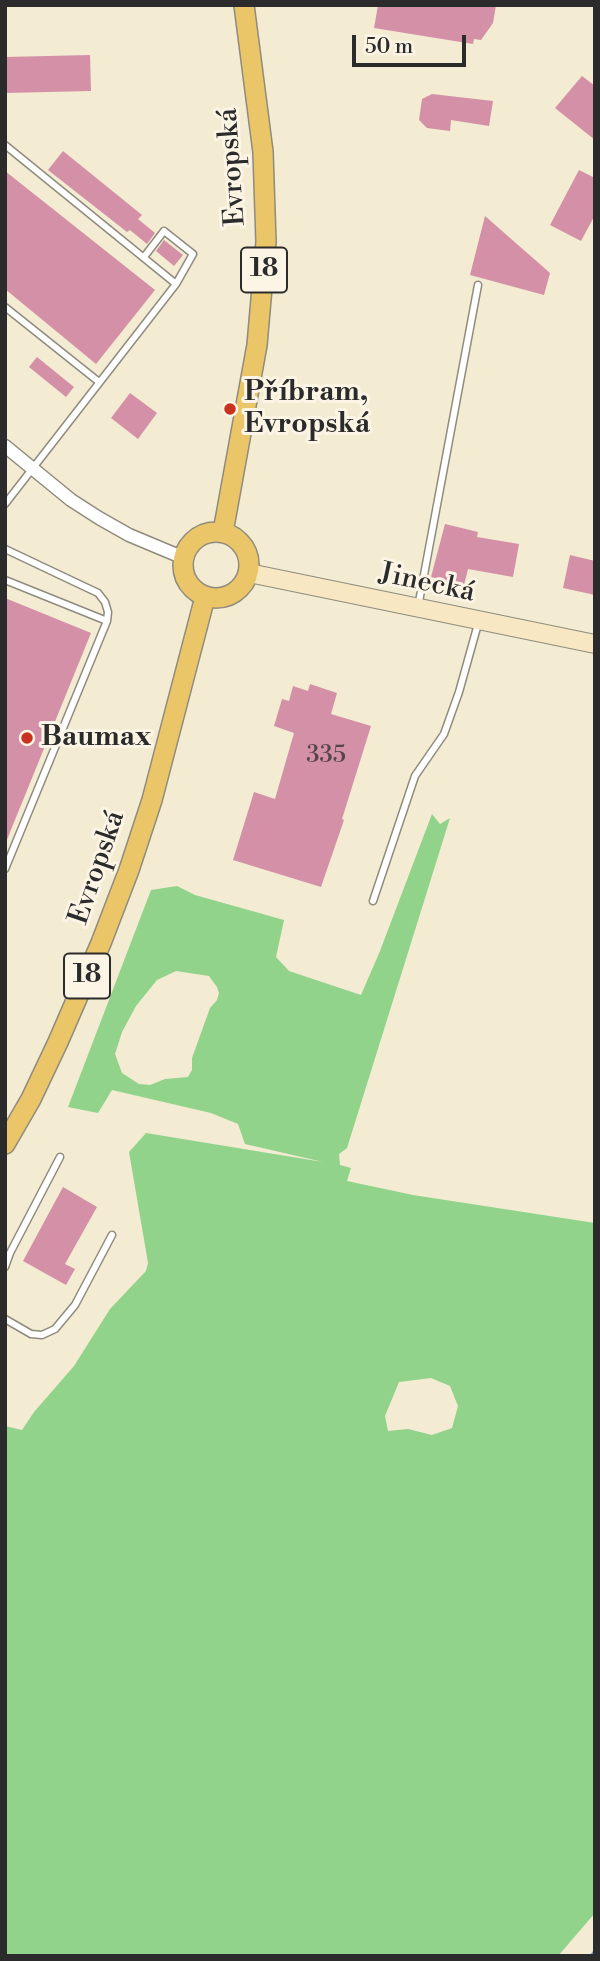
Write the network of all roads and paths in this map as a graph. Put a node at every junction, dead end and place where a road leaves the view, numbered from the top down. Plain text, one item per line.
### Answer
1 (244, 5) edge
2 (5, 145) edge
3 (144, 257) junction
4 (176, 284) junction
5 (478, 285) dead end
6 (5, 307) edge
7 (99, 382) junction
8 (5, 446) edge
9 (32, 469) junction
10 (5, 504) edge
11 (223, 532) junction
12 (5, 549) edge
13 (184, 558) junction
14 (249, 573) junction
15 (5, 580) edge
16 (205, 597) junction
17 (418, 609) junction
18 (107, 621) junction
19 (479, 622) junction
20 (595, 644) edge
21 (5, 869) edge
22 (373, 901) dead end
23 (5, 1144) edge
24 (60, 1157) dead end
25 (112, 1236) dead end
26 (5, 1267) edge
27 (5, 1319) edge

1 - 11 main road, Evropská / 18
2 - 3 lane
3 - 4 lane
3 - 4 lane
4 - 7 lane
5 - 17 lane
6 - 7 lane
7 - 9 lane
8 - 9 street
9 - 10 lane
9 - 13 street
11 - 13 main road
11 - 14 main road
12 - 18 lane
13 - 16 main road
14 - 16 main road
14 - 17 main road, Jinecká
15 - 18 lane
16 - 23 main road, Evropská / 18
17 - 19 main road, Jinecká
18 - 21 lane
19 - 20 main road, Jinecká
19 - 22 lane
24 - 26 lane
25 - 27 lane

